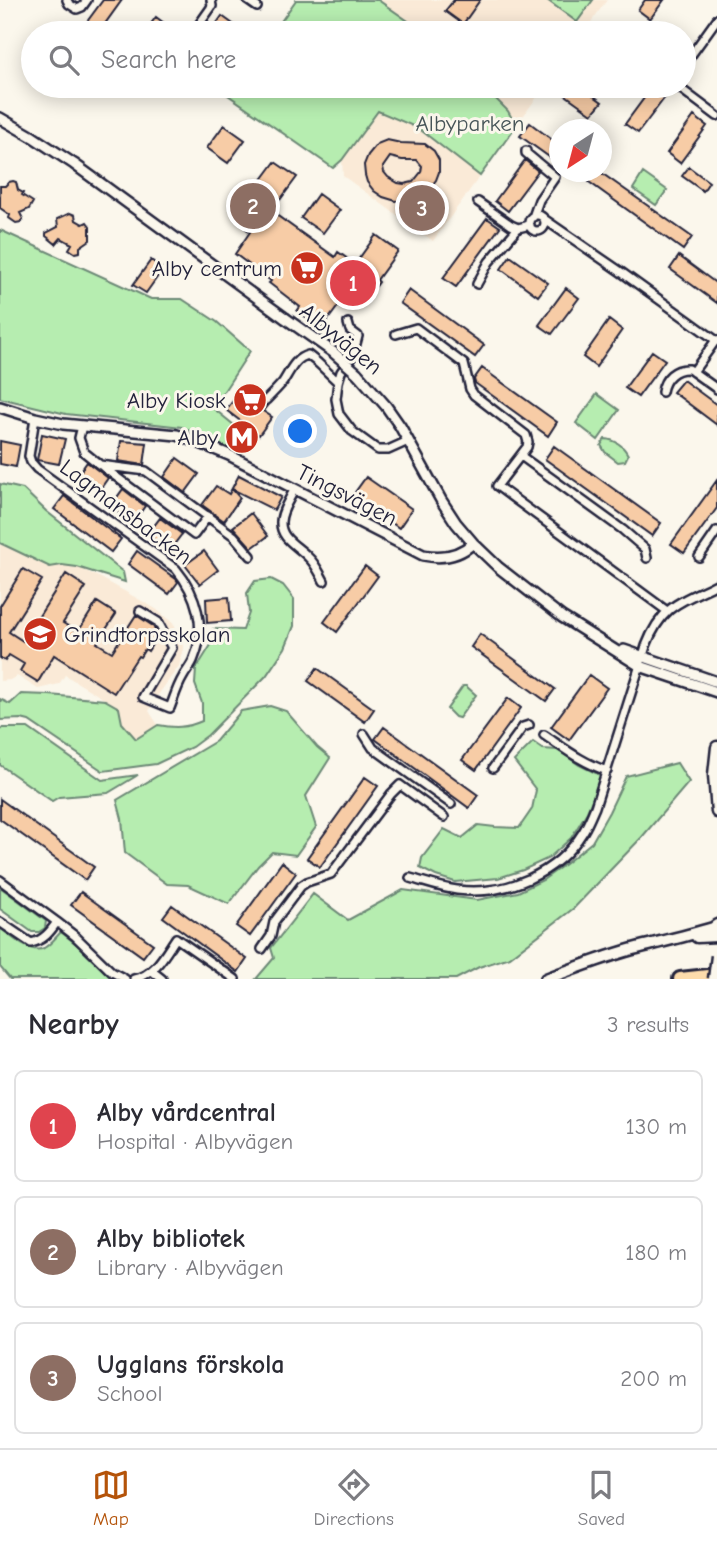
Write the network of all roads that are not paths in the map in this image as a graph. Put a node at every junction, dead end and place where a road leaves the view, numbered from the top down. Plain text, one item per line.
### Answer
1 (67, 0) edge
2 (87, 0) edge
3 (211, 0) edge
4 (247, 0) edge
5 (257, 7) dead end
6 (717, 19) edge
7 (202, 21) edge
8 (696, 48) edge
9 (693, 98) edge
10 (717, 116) edge
11 (0, 118) edge
12 (526, 150) dead end
13 (478, 202) dead end
14 (533, 217) junction
15 (544, 219) junction
16 (530, 226) junction
17 (518, 228) junction
18 (477, 284) dead end
19 (348, 323) dead end
20 (396, 334) dead end
21 (716, 341) edge
22 (693, 372) junction
23 (338, 382) junction
24 (717, 389) edge
25 (662, 392) dead end
26 (266, 400) dead end
27 (0, 407) edge
28 (35, 418) junction
29 (82, 426) junction
30 (408, 440) junction
31 (521, 456) junction
32 (100, 465) junction
33 (294, 490) junction
34 (208, 516) junction
35 (717, 531) edge
36 (473, 543) junction
37 (251, 556) dead end
38 (699, 557) dead end
39 (647, 558) dead end
40 (324, 580) dead end
41 (717, 584) edge
42 (140, 611) dead end
43 (667, 611) junction
44 (641, 661) junction
45 (717, 682) edge
46 (717, 692) edge
47 (529, 725) dead end
48 (364, 734) dead end
49 (544, 735) dead end
50 (717, 747) edge
51 (494, 768) dead end
52 (607, 771) junction
53 (451, 804) dead end
54 (717, 812) edge
55 (444, 817) dead end
56 (410, 878) dead end
57 (0, 880) edge
58 (0, 922) edge
59 (57, 922) junction
60 (717, 925) edge
61 (717, 936) edge
62 (680, 938) junction
63 (262, 949) dead end
64 (717, 956) edge
65 (152, 971) junction
66 (716, 977) edge
67 (125, 979) edge
68 (134, 979) edge
69 (162, 979) edge
70 (235, 979) edge
71 (546, 979) edge
72 (680, 979) edge

1 - 2 street
3 - 7 street
4 - 5 street
6 - 8 street
9 - 10 street
11 - 30 street, Albyvägen, bridge
12 - 14 street
13 - 17 street
14 - 15 street
14 - 16 street
15 - 16 street
15 - 21 street
16 - 17 street
17 - 18 street
19 - 23 street
20 - 31 street
21 - 22 street
22 - 24 street
22 - 25 street
23 - 26 street
23 - 30 street
27 - 28 street, Tingsvägen
28 - 29 street, Tingsvägen
28 - 42 street, Lagmansbacken
29 - 32 street
29 - 33 street, Tingsvägen
30 - 36 street, Albyvägen
31 - 39 street
31 - 43 street
32 - 34 street
32 - 34 street
33 - 36 street, Tingsvägen
33 - 40 street
34 - 37 street
35 - 38 street
36 - 44 street, Albyvägen
41 - 43 street
43 - 44 street
44 - 45 street, Albyvägen
44 - 46 street, Albyvägen
44 - 52 street
47 - 51 street
48 - 53 street
49 - 52 street
50 - 54 main road
52 - 56 street
55 - 63 street
57 - 59 street
58 - 59 street
59 - 67 street
60 - 62 main road
61 - 62 main road
62 - 71 main road
64 - 66 main road, bridge
65 - 68 street
65 - 69 street
65 - 70 street
66 - 72 highway

